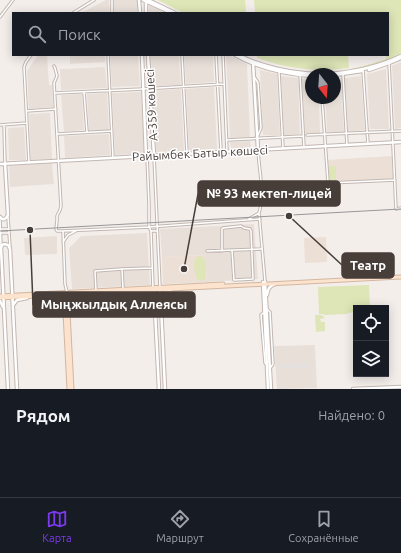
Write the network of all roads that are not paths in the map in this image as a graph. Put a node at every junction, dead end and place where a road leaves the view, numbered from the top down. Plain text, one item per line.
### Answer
1 (13, 0) edge
2 (94, 0) edge
3 (112, 0) edge
4 (139, 0) edge
5 (146, 0) edge
6 (75, 12) edge
7 (112, 12) edge
8 (140, 12) edge
9 (146, 12) edge
10 (170, 12) edge
11 (173, 12) edge
12 (0, 17) edge
13 (30, 56) edge
14 (108, 56) edge
15 (142, 56) edge
16 (148, 56) edge
17 (182, 56) edge
18 (216, 56) edge
19 (223, 56) edge
20 (237, 56) edge
21 (241, 56) edge
22 (401, 57) edge
23 (253, 63) junction
24 (389, 63) junction
25 (54, 66) dead end
26 (279, 70) junction
27 (363, 70) junction
28 (300, 74) junction
29 (305, 74) edge
30 (343, 74) joint
31 (305, 75) edge
32 (224, 84) junction
33 (218, 85) junction
34 (184, 87) junction
35 (143, 89) junction
36 (150, 89) junction
37 (110, 90) junction
38 (84, 91) junction
39 (55, 93) junction
40 (322, 104) edge
41 (56, 109) junction
42 (26, 111) junction
43 (27, 124) junction
44 (0, 125) edge
45 (4, 125) junction
46 (112, 131) junction
47 (392, 131) junction
48 (401, 131) edge
49 (87, 132) junction
50 (368, 132) junction
51 (57, 134) junction
52 (347, 134) junction
53 (307, 135) dead end
54 (324, 135) junction
55 (303, 136) junction
56 (257, 137) junction
57 (283, 137) junction
58 (227, 140) junction
59 (401, 142) edge
60 (393, 143) junction
61 (368, 144) junction
62 (347, 145) junction
63 (325, 146) junction
64 (304, 147) junction
65 (283, 148) junction
66 (258, 150) junction
67 (221, 151) junction
68 (227, 151) junction
69 (187, 154) junction
70 (146, 156) junction
71 (154, 156) junction
72 (113, 158) junction
73 (59, 160) junction
74 (29, 162) junction
75 (5, 163) junction
76 (0, 164) edge
77 (395, 180) junction
78 (401, 208) edge
79 (259, 213) junction
80 (8, 215) junction
81 (0, 217) edge
82 (260, 219) junction
83 (0, 220) edge
84 (248, 220) junction
85 (157, 226) junction
86 (149, 227) junction
87 (0, 229) edge
88 (8, 229) junction
89 (77, 230) junction
90 (63, 231) junction
91 (151, 231) junction
92 (157, 231) junction
93 (0, 233) edge
94 (9, 233) junction
95 (63, 242) junction
96 (1, 248) junction
97 (10, 249) junction
98 (252, 249) junction
99 (262, 249) junction
100 (232, 250) junction
101 (207, 251) dead end
102 (222, 251) junction
103 (152, 268) junction
104 (122, 269) junction
105 (401, 276) edge
106 (264, 282) junction
107 (285, 283) junction
108 (160, 288) junction
109 (124, 289) junction
110 (154, 289) junction
111 (177, 289) junction
112 (96, 291) junction
113 (135, 291) junction
114 (66, 292) junction
115 (80, 294) junction
116 (53, 295) junction
117 (12, 296) junction
118 (30, 297) junction
119 (1, 298) edge
120 (154, 298) junction
121 (161, 306) junction
122 (66, 307) junction
123 (266, 309) junction
124 (12, 310) junction
125 (156, 340) junction
126 (163, 340) junction
127 (157, 350) junction
128 (163, 350) junction
129 (270, 379) junction
130 (401, 386) edge
131 (70, 388) edge
132 (381, 388) edge
133 (9, 389) edge
134 (17, 389) edge
135 (158, 389) edge
136 (165, 389) edge
137 (269, 389) edge
138 (274, 389) edge
139 (353, 389) edge

1 - 12 street
2 - 6 street
3 - 7 street
4 - 8 street
5 - 9 street
5 - 10 street
5 - 11 street
13 - 42 street
14 - 37 street
15 - 35 street
16 - 36 street, А-359 көшесі
17 - 34 street
18 - 33 street
19 - 32 street
20 - 23 street
21 - 23 street
22 - 24 street
22 - 27 street
23 - 26 street
23 - 56 street
24 - 27 street
24 - 47 street
25 - 39 street
26 - 28 street
26 - 57 street
27 - 30 street
27 - 50 street
28 - 29 street
28 - 31 street
28 - 55 street
30 - 52 street
32 - 33 street
32 - 58 street
33 - 34 street
33 - 67 street
34 - 36 street
34 - 69 street
35 - 36 street
35 - 37 street
35 - 70 street
36 - 71 street, А-359 көшесі
37 - 38 street
37 - 46 street
38 - 39 street
38 - 49 street
39 - 41 street
40 - 54 street
41 - 42 street
41 - 51 street
42 - 43 street
43 - 45 street
43 - 74 street
44 - 45 street
45 - 75 street
46 - 49 street
46 - 72 street
47 - 48 street
47 - 50 street
47 - 60 street
49 - 51 street
50 - 52 street
50 - 61 street
51 - 73 street
52 - 54 street
52 - 62 street
53 - 54 street
54 - 63 street
55 - 57 street
55 - 64 street
56 - 57 street
56 - 58 street
56 - 66 street
57 - 65 street
58 - 68 street
59 - 60 street, Райымбек Батыр көшесі
60 - 61 street, Райымбек Батыр көшесі
60 - 77 street
61 - 62 street, Райымбек Батыр көшесі
62 - 63 street, Райымбек Батыр көшесі
63 - 64 street, Райымбек Батыр көшесі
63 - 77 street
64 - 65 street, Райымбек Батыр көшесі
65 - 66 street, Райымбек Батыр көшесі
66 - 68 street, Райымбек Батыр көшесі
66 - 79 street
67 - 68 street, Райымбек Батыр көшесі
67 - 69 street, Райымбек Батыр көшесі
69 - 71 street, Райымбек Батыр көшесі
70 - 71 street, Райымбек Батыр көшесі
70 - 72 street, Райымбек Батыр көшесі
70 - 86 street
71 - 85 street
72 - 73 street, Райымбек Батыр көшесі
73 - 74 street, Райымбек Батыр көшесі
73 - 90 street
74 - 75 street, Райымбек Батыр көшесі
75 - 76 street, Райымбек Батыр көшесі
75 - 80 street
77 - 78 street
79 - 82 street
79 - 84 street
80 - 81 street
80 - 88 street
82 - 84 street
82 - 99 street
83 - 87 street
84 - 85 street
85 - 86 street
85 - 92 street
86 - 89 street
86 - 91 street
87 - 88 street
87 - 93 street
88 - 94 street
89 - 90 street
89 - 95 street
90 - 95 street
91 - 92 street
91 - 103 street
92 - 108 street
93 - 94 street
93 - 96 street
94 - 97 street
95 - 114 street
96 - 97 street
96 - 119 street
97 - 117 street
98 - 99 street
98 - 100 street
98 - 100 street
98 - 102 street
99 - 106 street
100 - 102 street
101 - 102 street
103 - 104 street
103 - 110 street
104 - 109 street
104 - 112 street
105 - 106 main road
105 - 107 main road
106 - 107 main road
106 - 108 main road
106 - 111 main road
106 - 123 street
106 - 123 street
107 - 123 street
108 - 110 main road
108 - 111 main road
108 - 121 street
109 - 110 main road
109 - 112 main road
110 - 113 main road
110 - 120 street
111 - 121 main road
112 - 114 main road
113 - 115 main road
113 - 120 main road
114 - 115 main road
114 - 116 main road
114 - 117 main road
114 - 122 main road
115 - 122 main road
116 - 118 main road
116 - 122 main road
117 - 118 main road
117 - 119 main road
117 - 124 street
118 - 124 street
119 - 133 street
120 - 125 street
121 - 126 street
122 - 131 main road
123 - 129 street
123 - 137 street
124 - 134 street
125 - 126 street
125 - 127 street
126 - 128 street
127 - 128 street
127 - 135 street
128 - 136 street
129 - 137 street
129 - 138 street
130 - 132 street
132 - 139 street

